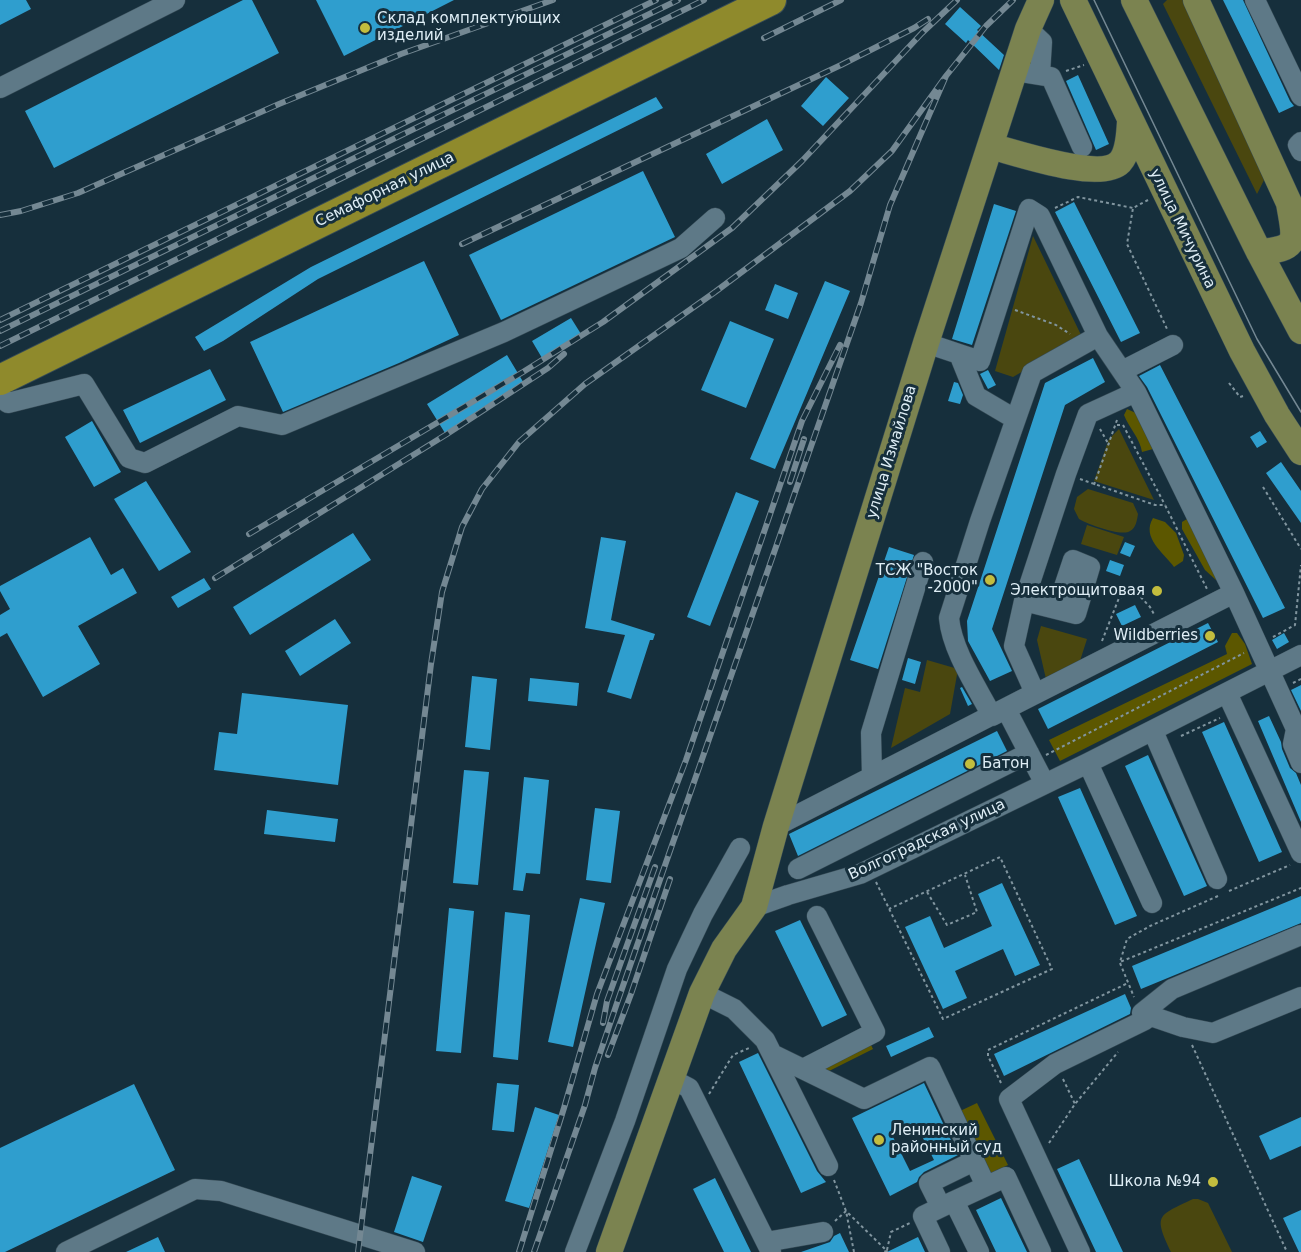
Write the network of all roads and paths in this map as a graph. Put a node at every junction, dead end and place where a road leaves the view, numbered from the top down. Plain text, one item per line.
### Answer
1 (175, 0) edge
2 (771, 0) edge
3 (1041, 0) edge
4 (1073, 0) edge
5 (1196, 0) edge
6 (1254, 0) edge
7 (1136, 5) edge
8 (1028, 29) junction
9 (1014, 71) junction
10 (1040, 74) junction
11 (0, 88) edge
12 (1301, 96) edge
13 (1130, 122) junction
14 (1301, 142) edge
15 (990, 146) junction
16 (1082, 147) dead end
17 (1301, 151) edge
18 (1148, 200) dead end
19 (1297, 207) edge
20 (1133, 208) junction
21 (1040, 216) junction
22 (715, 218) dead end
23 (1259, 252) junction
24 (1000, 304) junction
25 (1301, 331) edge
26 (1092, 339) junction
27 (926, 343) junction
28 (1173, 345) joint
29 (959, 354) junction
30 (1122, 371) junction
31 (0, 380) edge
32 (1229, 383) dead end
33 (1128, 395) junction
34 (1244, 395) dead end
35 (0, 397) edge
36 (1015, 419) junction
37 (1117, 425) junction
38 (1301, 452) edge
39 (1066, 474) junction
40 (1095, 485) junction
41 (1263, 487) dead end
42 (1165, 505) junction
43 (1301, 549) edge
44 (922, 562) dead end
45 (1301, 565) edge
46 (1234, 593) junction
47 (1024, 601) junction
48 (1214, 603) junction
49 (1058, 608) dead end
50 (1162, 629) junction
51 (1258, 646) junction
52 (1301, 655) edge
53 (1104, 659) junction
54 (1270, 671) junction
55 (1035, 693) junction
56 (1227, 693) junction
57 (999, 713) junction
58 (1298, 728) edge
59 (1153, 731) junction
60 (1031, 757) junction
61 (1088, 763) junction
62 (1301, 763) edge
63 (872, 776) junction
64 (1045, 784) junction
65 (777, 826) junction
66 (740, 848) dead end
67 (1296, 859) edge
68 (798, 869) dead end
69 (964, 874) junction
70 (1217, 879) dead end
71 (875, 880) dead end
72 (1301, 888) edge
73 (927, 892) junction
74 (1152, 903) dead end
75 (754, 908) junction
76 (889, 909) junction
77 (817, 916) dead end
78 (1301, 935) edge
79 (1120, 963) junction
80 (1128, 983) junction
81 (702, 993) junction
82 (1301, 997) edge
83 (1142, 1013) junction
84 (1124, 1046) dead end
85 (770, 1048) junction
86 (1199, 1059) dead end
87 (1056, 1064) junction
88 (803, 1069) junction
89 (670, 1078) junction
90 (1009, 1099) junction
91 (1075, 1104) junction
92 (700, 1109) junction
93 (974, 1161) junction
94 (1037, 1161) junction
95 (828, 1166) joint
96 (986, 1186) junction
97 (948, 1204) junction
98 (846, 1211) junction
99 (923, 1216) junction
100 (823, 1232) joint
101 (769, 1247) edge
102 (66, 1252) edge
103 (414, 1252) edge
104 (575, 1252) edge
105 (609, 1252) edge
106 (855, 1252) edge
107 (886, 1252) edge
108 (940, 1252) edge
109 (979, 1252) edge
110 (1041, 1252) edge
111 (1080, 1252) edge
112 (1287, 1252) edge

1 - 11 street
2 - 31 highway, Семафорная улица
3 - 8 main road, улица Измайлова
4 - 13 main road, улица Мичурина
5 - 19 main road
6 - 12 street
7 - 23 main road
8 - 9 main road, улица Измайлова
8 - 10 street
9 - 10 street
9 - 15 main road, улица Измайлова
10 - 16 street
13 - 15 main road
13 - 38 main road, улица Мичурина
14 - 17 street
15 - 27 main road, улица Измайлова
18 - 20 path
19 - 23 main road
20 - 21 path
20 - 28 path
21 - 24 street
21 - 26 street
22 - 35 street
23 - 25 main road
24 - 26 path
24 - 29 street
26 - 30 street
26 - 36 street
27 - 29 street
27 - 65 main road, улица Измайлова
28 - 30 street
29 - 36 street
30 - 33 street
32 - 34 path
33 - 37 path
33 - 39 street
33 - 46 street
36 - 57 street
37 - 40 path
37 - 42 path
39 - 40 path
39 - 47 street
40 - 42 path
41 - 43 path
42 - 48 path
44 - 63 street
45 - 51 path
46 - 48 street
46 - 51 street
47 - 49 street
47 - 55 street
48 - 50 street
50 - 53 street
50 - 53 path
51 - 54 street
51 - 60 path
52 - 54 street, Волгоградская улица
53 - 55 street
54 - 56 street, Волгоградская улица
54 - 58 street
55 - 57 street
56 - 59 street, Волгоградская улица
56 - 67 street
57 - 60 street
57 - 63 street
58 - 62 street
59 - 61 street, Волгоградская улица
59 - 70 street
60 - 64 street
60 - 68 street
61 - 64 street, Волгоградская улица
61 - 74 street
63 - 65 street
64 - 75 street, Волгоградская улица
65 - 75 main road, улица Измайлова
66 - 104 street
67 - 79 path
69 - 73 path
69 - 73 path
69 - 76 path
71 - 76 path
72 - 79 path
73 - 76 path
75 - 81 main road
77 - 88 street
78 - 83 street
79 - 80 path
80 - 83 path
80 - 90 path
81 - 85 street
81 - 89 main road
82 - 83 street
83 - 87 street
84 - 91 path
85 - 88 street
85 - 92 path
85 - 95 street
86 - 112 path
87 - 90 street
87 - 91 path
88 - 93 street
89 - 92 street
89 - 105 main road
90 - 94 street
91 - 94 path
92 - 101 street
93 - 96 street
93 - 97 street
94 - 111 street
95 - 98 path
96 - 97 street
96 - 110 street
97 - 99 street
97 - 109 street
98 - 100 path
98 - 106 path
98 - 107 path
99 - 107 path
99 - 108 street
100 - 101 street
102 - 103 street

